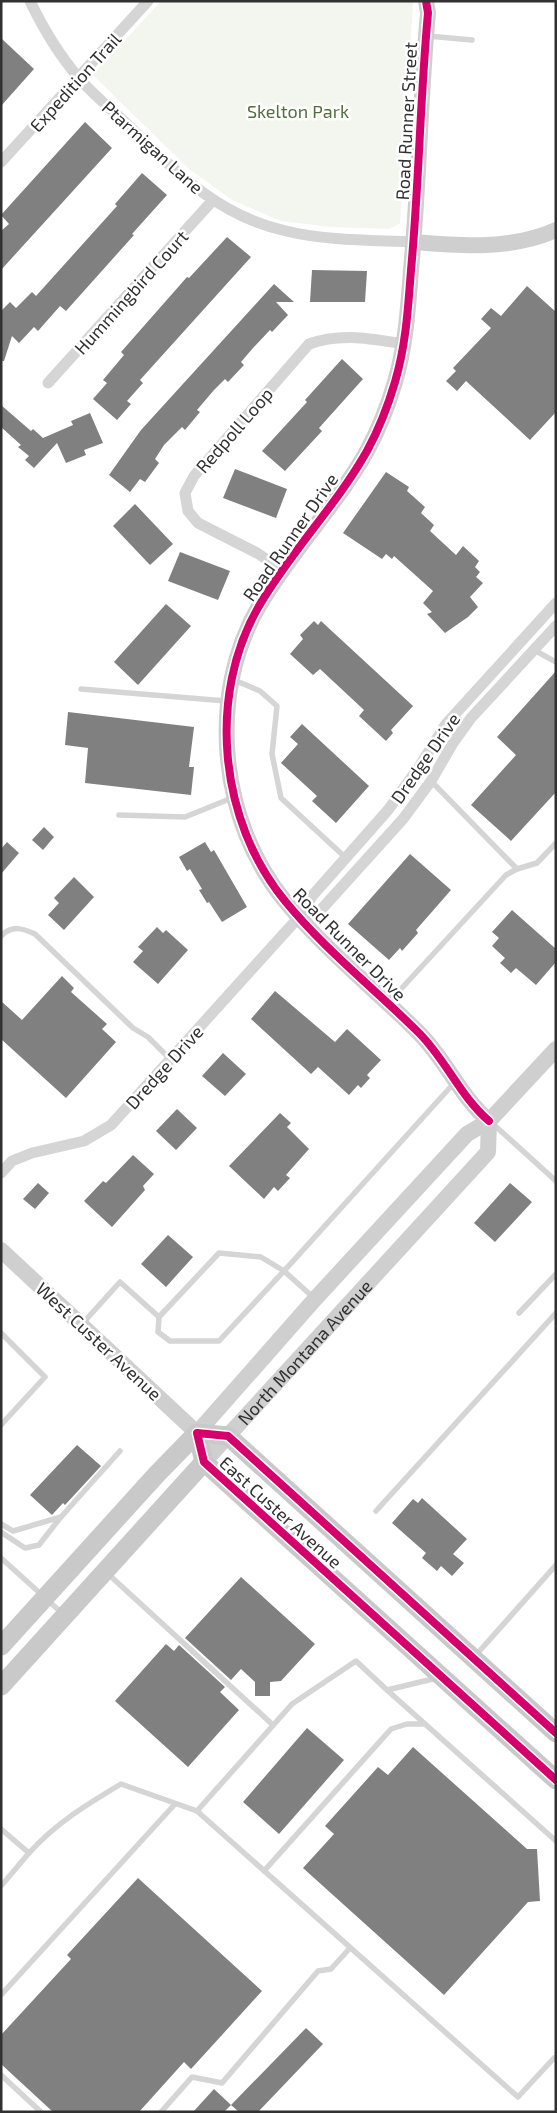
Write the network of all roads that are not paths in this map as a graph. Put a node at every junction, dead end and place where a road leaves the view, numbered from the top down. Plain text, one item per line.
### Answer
1 (30, 1) edge
2 (148, 1) edge
3 (426, 1) edge
4 (426, 35) junction
5 (472, 40) dead end
6 (79, 78) junction
7 (1, 162) edge
8 (213, 200) junction
9 (556, 230) edge
10 (414, 242) junction
11 (405, 344) junction
12 (48, 383) dead end
13 (283, 570) junction
14 (556, 603) edge
15 (556, 626) edge
16 (534, 650) junction
17 (556, 662) edge
18 (232, 679) junction
19 (81, 689) dead end
20 (228, 701) junction
21 (431, 781) junction
22 (234, 797) junction
23 (120, 815) dead end
24 (556, 843) edge
25 (346, 858) junction
26 (517, 868) junction
27 (299, 918) junction
28 (1, 936) edge
29 (388, 1004) junction
30 (556, 1049) edge
31 (170, 1060) junction
32 (455, 1082) junction
33 (489, 1121) junction
34 (1, 1173) edge
35 (556, 1181) edge
36 (1, 1250) edge
37 (284, 1271) junction
38 (556, 1274) edge
39 (315, 1299) junction
40 (519, 1313) dead end
41 (556, 1313) edge
42 (159, 1317) junction
43 (81, 1324) junction
44 (1, 1333) edge
45 (1, 1425) edge
46 (197, 1433) junction
47 (228, 1436) junction
48 (120, 1451) dead end
49 (204, 1462) junction
50 (376, 1511) dead end
51 (61, 1517) junction
52 (1, 1524) edge
53 (1, 1532) edge
54 (1, 1558) edge
55 (556, 1565) edge
56 (105, 1571) junction
57 (45, 1599) junction
58 (65, 1616) junction
59 (1, 1646) edge
60 (473, 1658) junction
61 (441, 1677) junction
62 (1, 1686) edge
63 (387, 1690) junction
64 (425, 1724) junction
65 (273, 1725) junction
66 (556, 1733) edge
67 (556, 1780) edge
68 (176, 1804) junction
69 (198, 1811) junction
70 (1, 1829) edge
71 (556, 1840) edge
72 (29, 1854) junction
73 (264, 1871) junction
74 (1, 1886) edge
75 (350, 1948) junction
76 (1, 1995) edge
77 (554, 2058) dead end
78 (1, 2075) edge
79 (41, 2112) edge
80 (161, 2112) edge

1 - 6 street, Ptarmigan Lane
2 - 6 street, Expedition Trail
3 - 4 street, Road Runner Street
4 - 5 lane
4 - 10 street, Road Runner Street
6 - 7 street, Expedition Trail
6 - 8 street, Ptarmigan Lane
8 - 10 street, Ptarmigan Lane
8 - 12 street, Hummingbird Court
9 - 10 street, Ptarmigan Lane
10 - 11 street, Road Runner Drive
11 - 13 street, Road Runner Drive
11 - 13 street, Redpoll Loop
13 - 18 street, Road Runner Drive
14 - 25 street, Dredge Drive
15 - 16 street, Dredge Drive
16 - 17 lane
16 - 21 street, Dredge Drive
18 - 20 street, Road Runner Drive
18 - 25 lane
19 - 20 lane
20 - 22 street, Road Runner Drive
21 - 26 lane
21 - 27 street, Dredge Drive
22 - 23 lane
22 - 27 street, Road Runner Drive
24 - 26 lane
25 - 27 street, Dredge Drive
26 - 29 lane
27 - 29 street, Road Runner Drive
27 - 31 street, Dredge Drive
28 - 31 lane
29 - 32 street, Road Runner Drive
30 - 33 street, North Montana Avenue
31 - 34 street, Dredge Drive
32 - 33 street, Road Runner Drive
32 - 37 lane
33 - 35 lane
33 - 39 street, North Montana Avenue
33 - 47 street, North Montana Avenue
36 - 43 street, West Custer Avenue
37 - 39 lane
37 - 42 lane
37 - 42 lane
38 - 40 lane
39 - 46 street, North Montana Avenue
41 - 50 lane
42 - 43 lane
43 - 46 street, West Custer Avenue
44 - 45 lane
46 - 47 main road, East Custer Avenue
46 - 49 main road, East Custer Avenue
46 - 57 main road, North Montana Avenue
47 - 49 street, North Montana Avenue
47 - 60 main road, East Custer Avenue
48 - 51 lane
49 - 56 main road, North Montana Avenue
49 - 61 main road, East Custer Avenue
51 - 52 lane
51 - 53 lane
54 - 57 lane
55 - 60 lane
56 - 58 main road, North Montana Avenue
56 - 65 lane
57 - 58 lane
57 - 59 main road, North Montana Avenue
58 - 62 main road, North Montana Avenue
60 - 66 main road, East Custer Avenue
61 - 63 lane
61 - 67 main road, East Custer Avenue
63 - 64 lane
63 - 65 lane
64 - 71 lane
64 - 73 lane
65 - 69 lane
68 - 69 lane
68 - 72 lane
68 - 76 lane
69 - 73 lane
70 - 72 lane
72 - 74 lane
73 - 75 lane
75 - 77 lane
75 - 80 lane
78 - 79 lane

